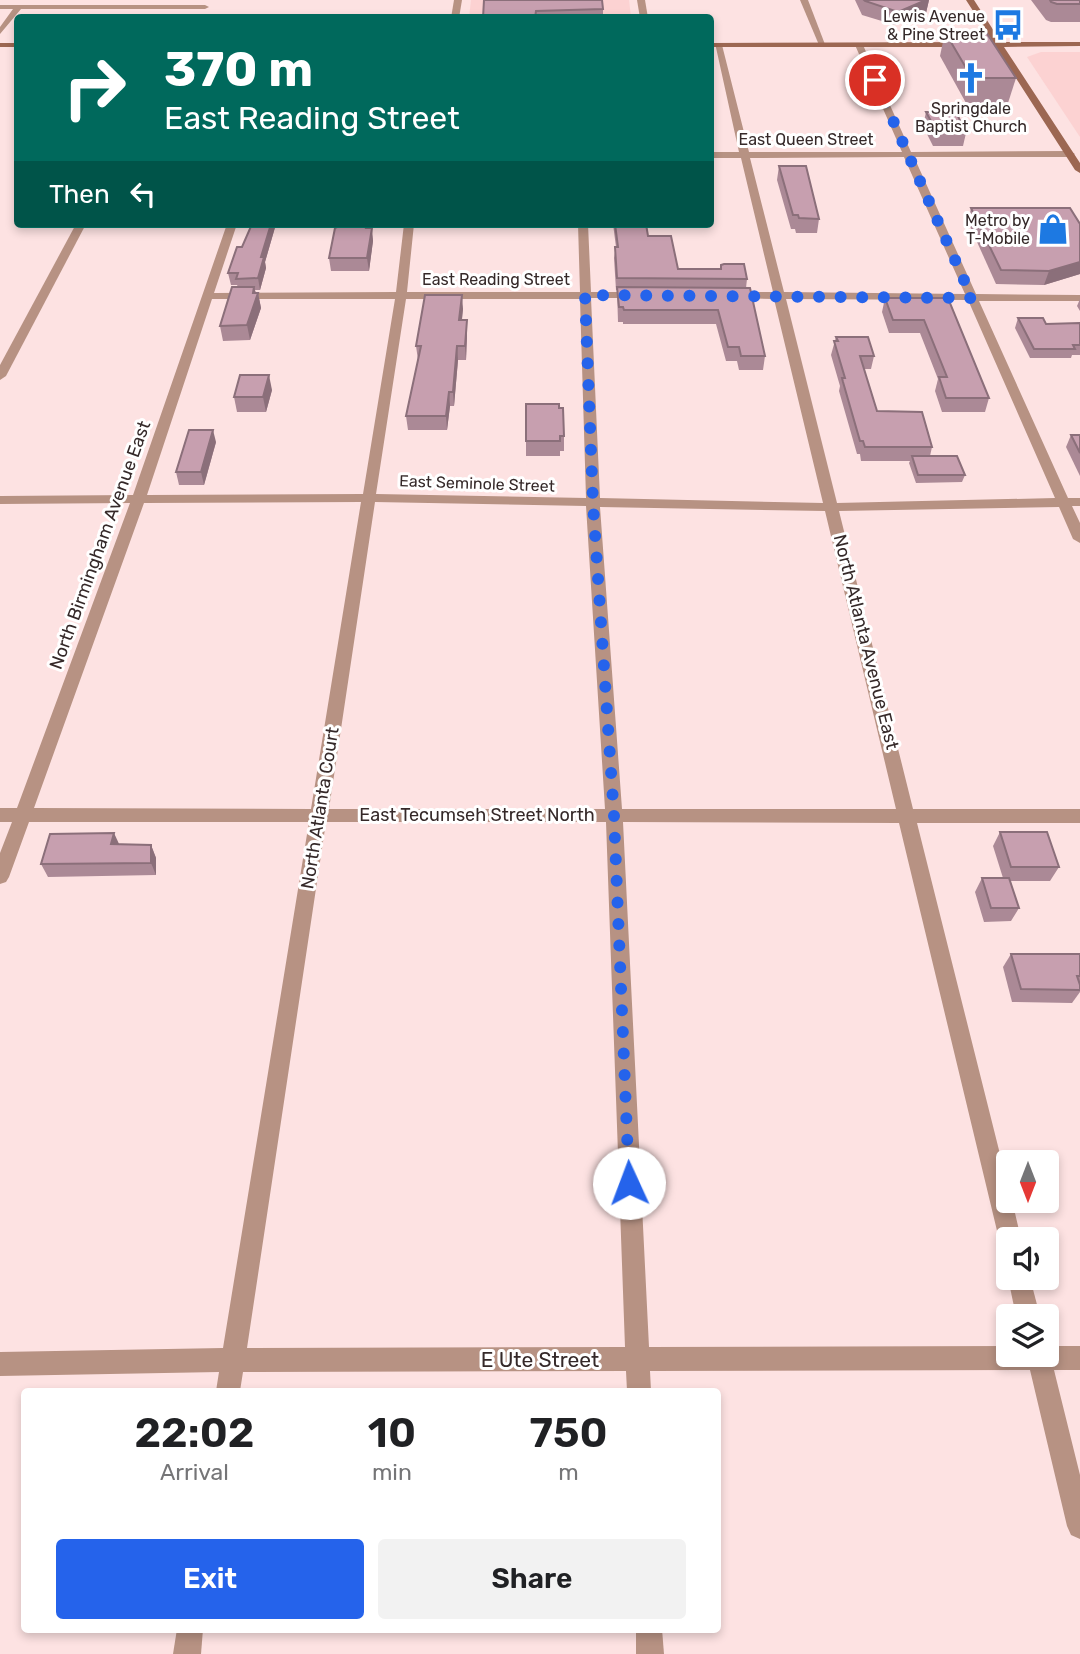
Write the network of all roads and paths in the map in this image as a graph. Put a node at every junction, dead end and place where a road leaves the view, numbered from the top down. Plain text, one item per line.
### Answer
1 (804, 0) edge
2 (970, 0) edge
3 (207, 3) edge
4 (0, 6) edge
5 (19, 6) junction
6 (0, 32) edge
7 (1080, 44) edge
8 (714, 45) edge
9 (823, 45) junction
10 (859, 45) junction
11 (1000, 45) junction
12 (1070, 154) junction
13 (714, 155) edge
14 (745, 155) junction
15 (908, 155) junction
16 (1080, 170) edge
17 (79, 228) edge
18 (231, 228) edge
19 (409, 228) edge
20 (583, 228) edge
21 (401, 294) junction
22 (585, 295) junction
23 (655, 295) edge
24 (724, 295) edge
25 (779, 295) junction
26 (206, 296) junction
27 (972, 298) junction
28 (1080, 298) edge
29 (0, 376) edge
30 (368, 498) junction
31 (0, 500) edge
32 (138, 501) junction
33 (1064, 502) junction
34 (1080, 502) edge
35 (593, 504) junction
36 (833, 507) junction
37 (1080, 539) edge
38 (319, 814) junction
39 (0, 815) edge
40 (22, 815) junction
41 (614, 816) junction
42 (908, 816) junction
43 (1080, 816) edge
44 (0, 877) edge
45 (1007, 1227) edge
46 (996, 1356) edge
47 (1059, 1356) edge
48 (1080, 1357) edge
49 (233, 1360) junction
50 (637, 1360) junction
51 (0, 1364) edge
52 (1041, 1367) edge
53 (228, 1388) edge
54 (639, 1388) edge
55 (1080, 1526) edge
56 (190, 1633) edge
57 (649, 1633) edge
58 (187, 1654) edge
59 (650, 1654) edge

1 - 9 street
2 - 11 main road
3 - 5 street
4 - 5 street
5 - 6 street
7 - 11 main road
8 - 9 main road
8 - 14 street, North Atlanta Avenue East
9 - 10 main road
10 - 11 main road
10 - 15 street
11 - 12 main road
12 - 15 street, East Queen Street
12 - 16 main road
13 - 14 street, East Queen Street
14 - 15 street, East Queen Street
14 - 25 street, North Atlanta Avenue East
15 - 27 street
17 - 29 street
18 - 26 street, North Birmingham Avenue East
19 - 21 street, North Atlanta Court
20 - 22 street
21 - 22 street, East Reading Street
21 - 26 street, East Reading Street
21 - 30 street, North Atlanta Court
22 - 23 street, East Reading Street
22 - 35 street
24 - 25 street
25 - 27 street
25 - 36 street, North Atlanta Avenue East
26 - 32 street, North Birmingham Avenue East
27 - 28 street
27 - 33 street
30 - 32 street, East Seminole Street
30 - 35 street, East Seminole Street
30 - 38 street, North Atlanta Court
31 - 32 street, East Seminole Street
32 - 40 street, North Birmingham Avenue East
33 - 34 street, East Seminole Street
33 - 36 street, East Seminole Street
33 - 37 street
35 - 36 street, East Seminole Street
35 - 41 street
36 - 42 street, North Atlanta Avenue East
38 - 40 street, East Tecumseh Street North
38 - 41 street, East Tecumseh Street North
38 - 49 street, North Atlanta Court
39 - 40 street, East Tecumseh Street North
40 - 44 street, North Birmingham Avenue East
41 - 42 street, East Tecumseh Street North
41 - 50 street
42 - 43 street, East Tecumseh Street North
42 - 45 street, North Atlanta Avenue East
46 - 50 street, E Ute Street
47 - 48 street, E Ute Street
49 - 50 street, E Ute Street
49 - 51 street, E Ute Street
49 - 53 street, North Atlanta Court
50 - 54 street
52 - 55 street
56 - 58 street
57 - 59 street

